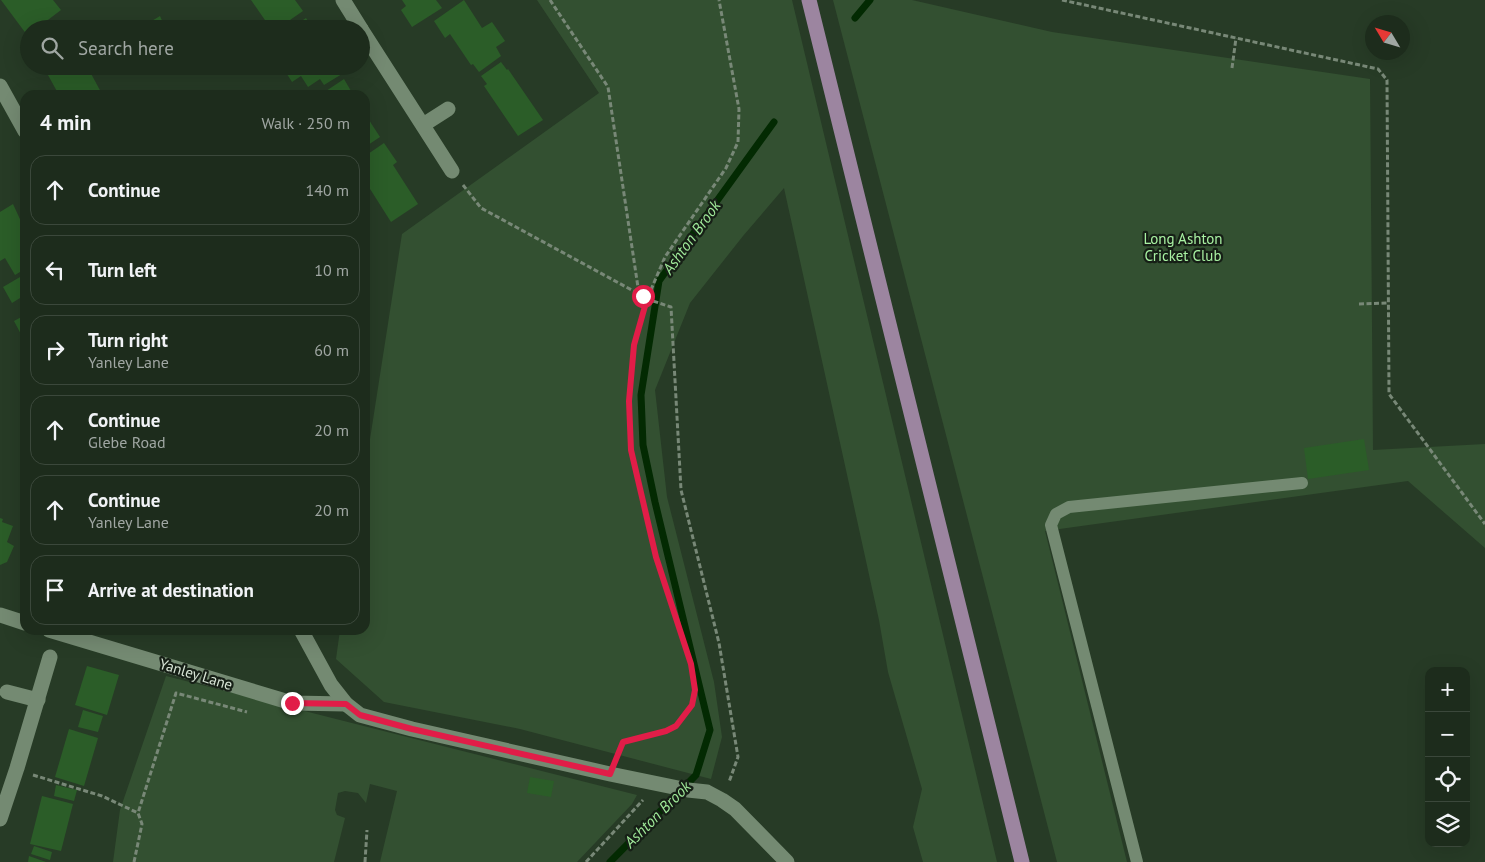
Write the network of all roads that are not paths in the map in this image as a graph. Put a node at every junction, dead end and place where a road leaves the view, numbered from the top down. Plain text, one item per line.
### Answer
1 (343, 0) edge
2 (809, 0) edge
3 (355, 20) edge
4 (370, 43) edge
5 (0, 86) edge
6 (448, 109) dead end
7 (20, 121) edge
8 (423, 125) junction
9 (452, 171) road end
10 (1302, 483) dead end
11 (0, 615) edge
12 (20, 621) edge
13 (66, 635) edge
14 (305, 635) edge
15 (50, 657) dead end
16 (7, 692) dead end
17 (38, 700) junction
18 (346, 704) junction
19 (0, 819) edge
20 (787, 862) edge
21 (1022, 862) edge
22 (1136, 862) edge

1 - 3 street
2 - 21 main road
4 - 8 street
5 - 7 street
6 - 8 street
8 - 9 street
10 - 22 lane
11 - 12 street
13 - 18 street, Yanley Lane
14 - 18 street
15 - 17 street
16 - 17 street
17 - 19 street
18 - 20 street

